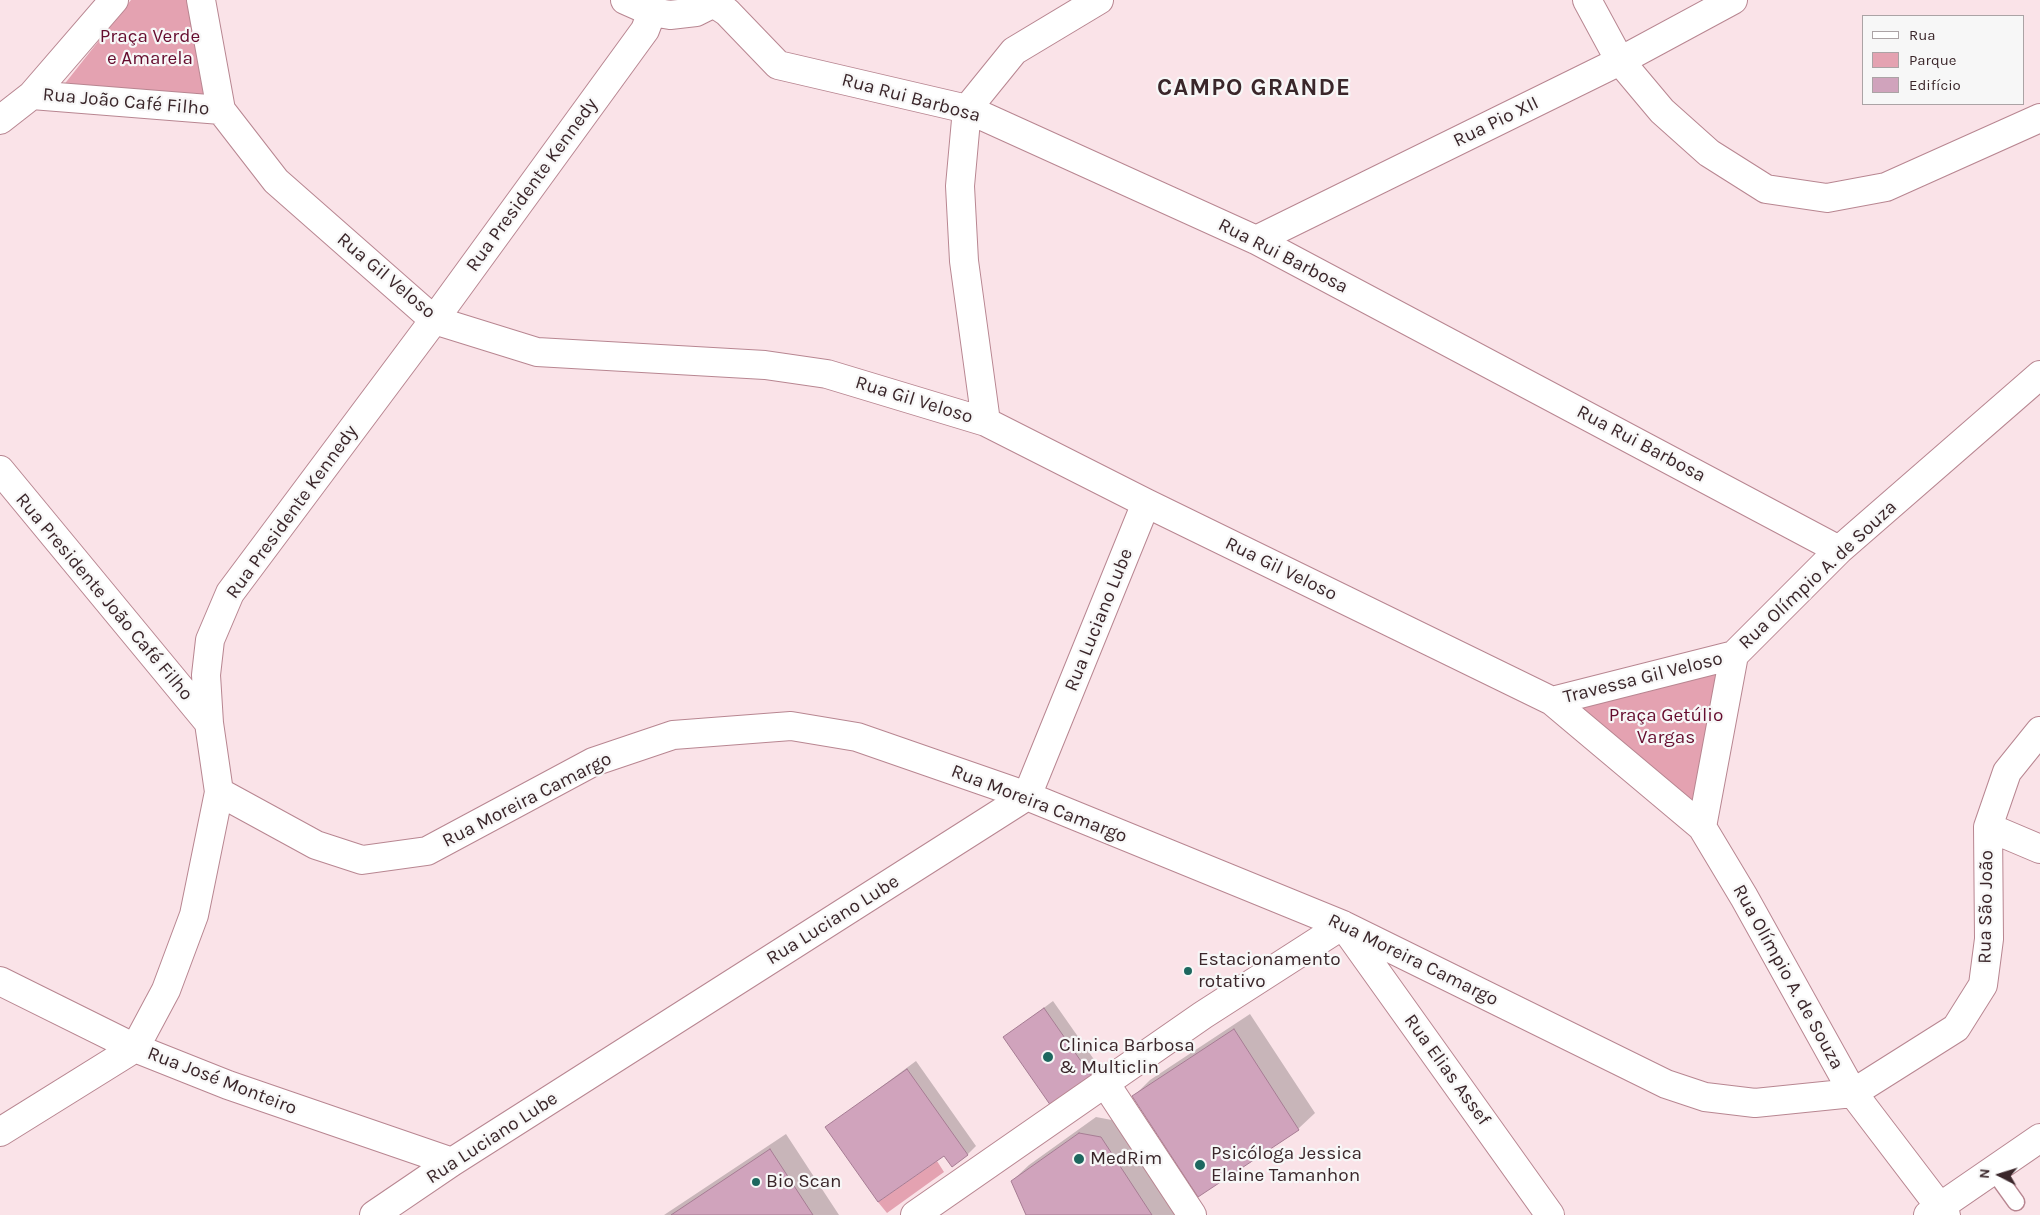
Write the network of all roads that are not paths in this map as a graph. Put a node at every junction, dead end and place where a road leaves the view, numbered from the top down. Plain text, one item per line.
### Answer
1 (114, 0) edge
2 (201, 0) edge
3 (625, 0) edge
4 (1099, 0) edge
5 (1587, 0) edge
6 (1733, 0) edge
7 (718, 2) edge
8 (652, 12) junction
9 (1620, 61) junction
10 (32, 95) junction
11 (967, 109) junction
12 (221, 110) junction
13 (2040, 118) edge
14 (0, 120) edge
15 (1256, 240) junction
16 (434, 320) junction
17 (2040, 375) edge
18 (986, 422) junction
19 (0, 470) edge
20 (1146, 503) junction
21 (1839, 550) junction
22 (1734, 655) junction
23 (1552, 701) junction
24 (209, 723) junction
25 (2040, 731) edge
26 (219, 792) junction
27 (1027, 796) junction
28 (1988, 826) junction
29 (1702, 827) junction
30 (2040, 849) edge
31 (1343, 925) junction
32 (0, 981) edge
33 (134, 1048) junction
34 (1105, 1084) junction
35 (1853, 1093) junction
36 (0, 1132) edge
37 (2040, 1138) edge
38 (452, 1162) junction
39 (1993, 1170) junction
40 (2016, 1202) dead end
41 (1938, 1212) edge
42 (374, 1215) edge
43 (915, 1215) edge
44 (1192, 1215) edge
45 (1550, 1215) edge

1 - 10 street
2 - 12 street, Rua Gil Veloso
3 - 8 street
4 - 11 street
5 - 9 street
6 - 9 street, Rua Pio XII
7 - 8 street
7 - 11 street, Rua Rui Barbosa
8 - 16 street, Rua Presidente Kennedy
9 - 13 street
9 - 15 street, Rua Pio XII
10 - 12 street, Rua João Café Filho
10 - 14 street
11 - 15 street, Rua Rui Barbosa
11 - 18 street
12 - 16 street, Rua Gil Veloso
15 - 21 street, Rua Rui Barbosa
16 - 18 street, Rua Gil Veloso
16 - 24 street, Rua Presidente Kennedy
17 - 21 street, Rua Olímpio A. de Souza
18 - 20 street, Rua Gil Veloso
19 - 24 street, Rua Presidente João Café Filho
20 - 23 street, Rua Gil Veloso
20 - 27 street, Rua Luciano Lube
21 - 22 street, Rua Olímpio A. de Souza
22 - 23 street, Travessa Gil Veloso
22 - 29 street, Rua Olímpio A. de Souza
23 - 29 street, Rua Gil Veloso
24 - 26 street, Rua Presidente Kennedy
25 - 28 street, Rua São João
26 - 27 street, Rua Moreira Camargo
26 - 33 street, Rua Presidente Kennedy
27 - 31 street, Rua Moreira Camargo
27 - 38 street, Rua Luciano Lube
28 - 30 street
28 - 35 street, Rua São João
29 - 35 street, Rua Olímpio A. de Souza
31 - 34 street
31 - 35 street, Rua Moreira Camargo
31 - 45 street, Rua Elias Assef
32 - 33 street, Rua José Monteiro
33 - 36 street, Rua Presidente Kennedy
33 - 38 street, Rua José Monteiro
34 - 43 street
34 - 44 street
35 - 41 street
37 - 39 street
38 - 42 street, Rua Luciano Lube
39 - 40 lane
39 - 41 street

